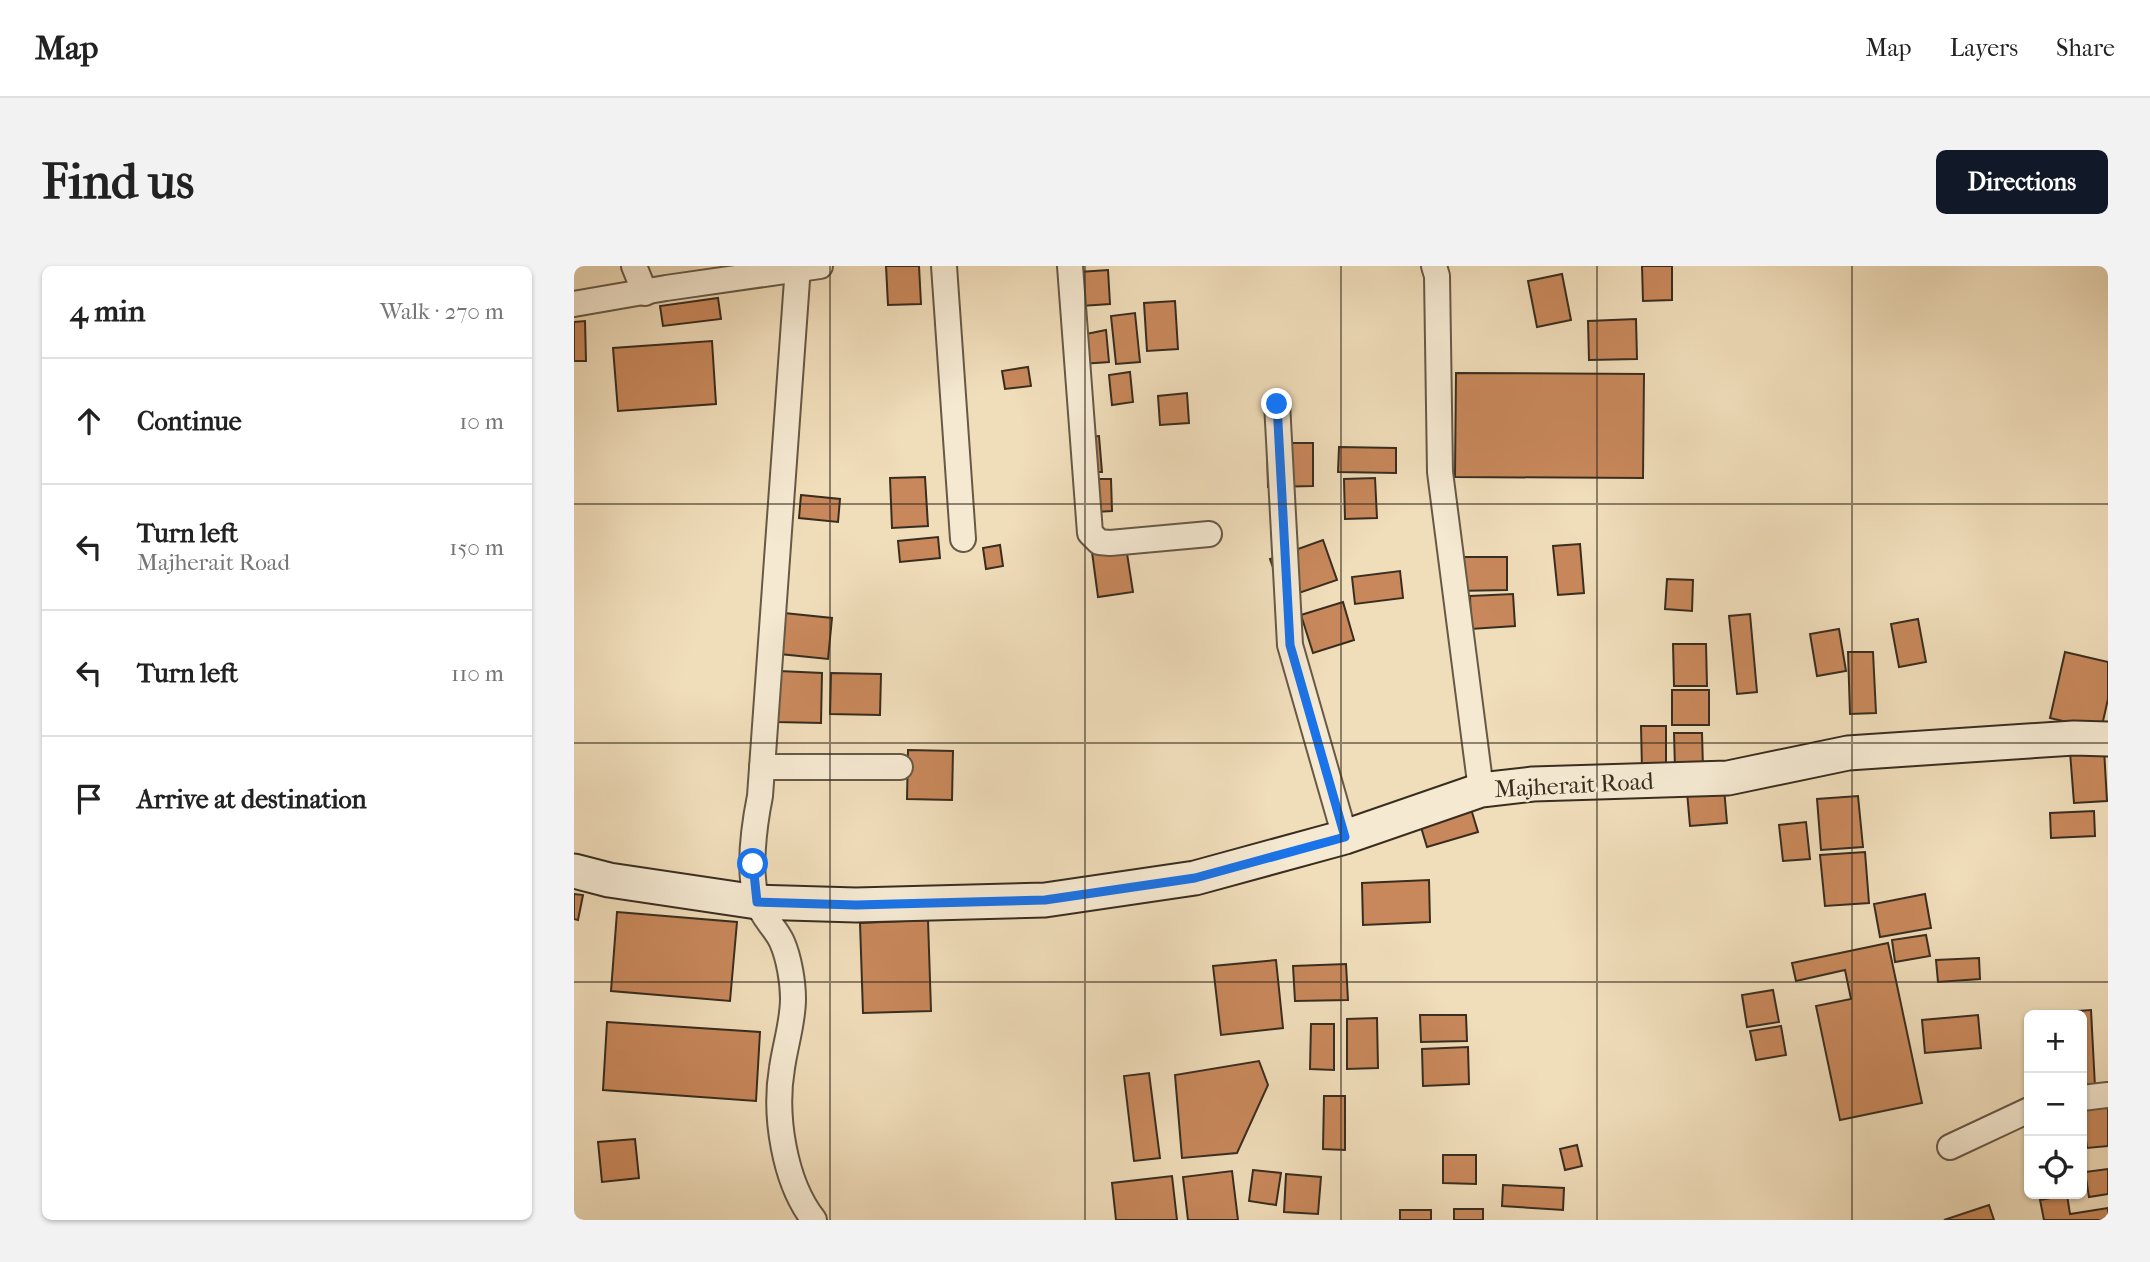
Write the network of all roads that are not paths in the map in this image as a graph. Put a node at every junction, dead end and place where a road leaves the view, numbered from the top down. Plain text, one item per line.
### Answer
1 (634, 266) edge
2 (944, 266) edge
3 (1070, 266) edge
4 (1434, 266) edge
5 (806, 267) edge
6 (645, 293) junction
7 (574, 304) edge
8 (1277, 404) dead end
9 (1209, 534) dead end
10 (963, 539) dead end
11 (2108, 739) edge
12 (762, 767) junction
13 (900, 767) dead end
14 (1482, 790) junction
15 (1345, 837) junction
16 (574, 871) edge
17 (757, 902) junction
18 (2108, 1095) edge
19 (2087, 1097) edge
20 (2024, 1112) edge
21 (1950, 1147) dead end
22 (814, 1220) edge

1 - 6 street
2 - 10 street
3 - 9 street
4 - 14 street
5 - 6 street
5 - 12 street
6 - 7 street
8 - 15 street
11 - 14 street, Majherait Road
12 - 13 street
12 - 17 street
14 - 15 street, Majherait Road
15 - 17 street, Majherait Road
16 - 17 street, Majherait Road
17 - 22 street
18 - 19 street
20 - 21 street

